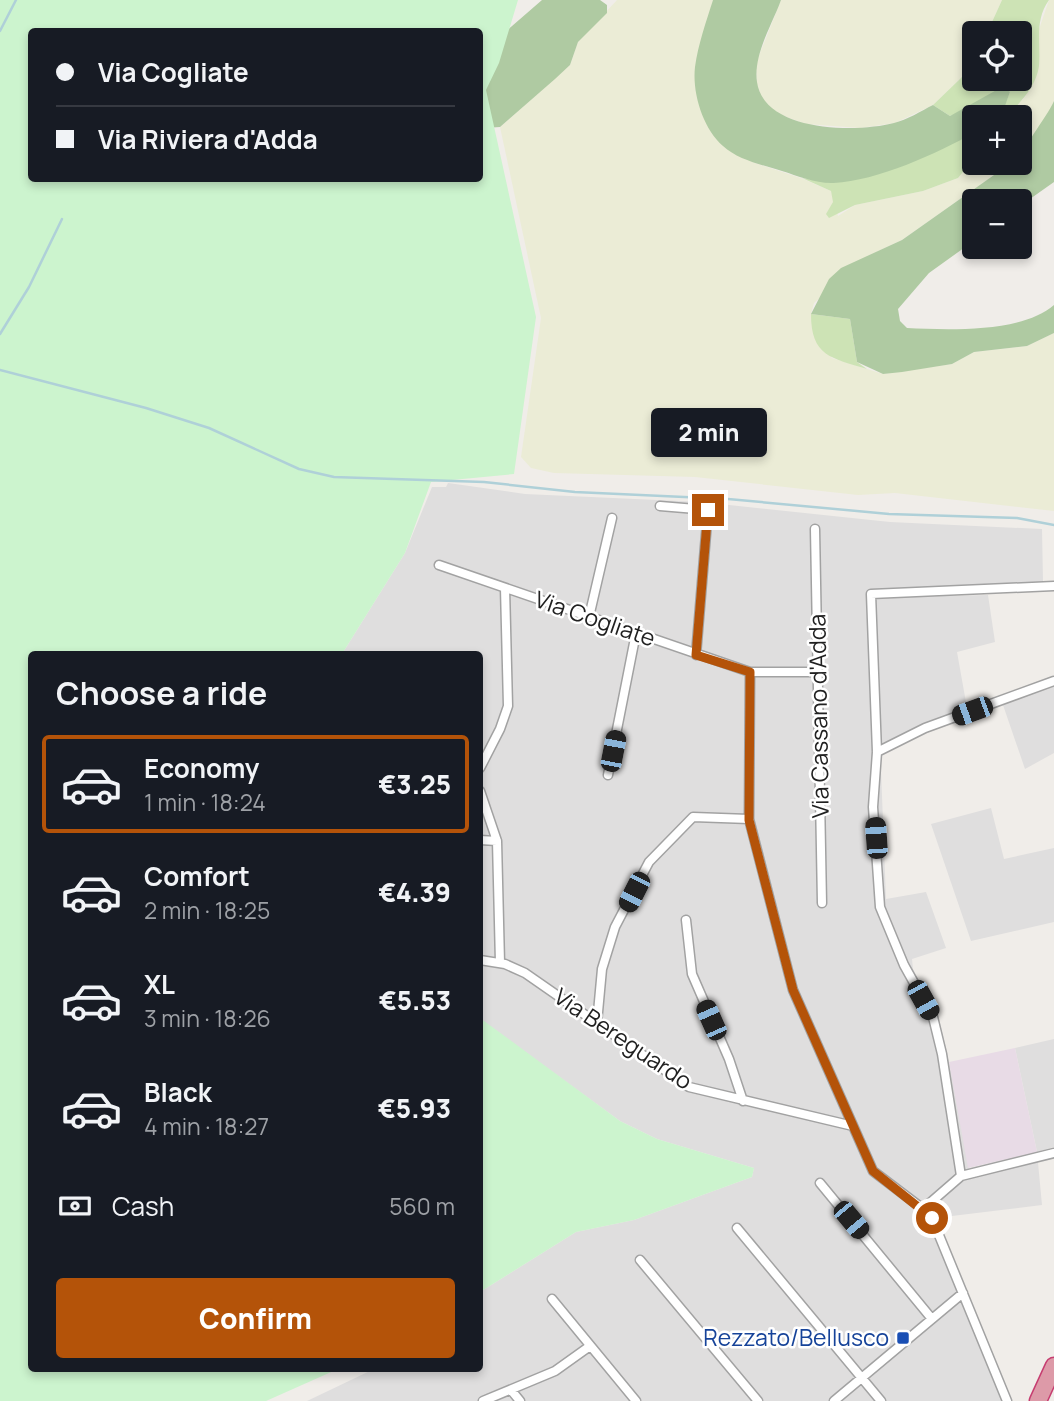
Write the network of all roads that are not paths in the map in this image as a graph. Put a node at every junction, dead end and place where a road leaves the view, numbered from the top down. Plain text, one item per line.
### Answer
1 (660, 506) dead end
2 (612, 518) dead end
3 (815, 528) dead end
4 (439, 565) dead end
5 (1054, 586) edge
6 (505, 588) junction
7 (589, 617) junction
8 (636, 633) junction
9 (696, 655) junction
10 (750, 672) junction
11 (818, 673) junction
12 (1054, 681) edge
13 (877, 752) junction
14 (483, 762) edge
15 (608, 775) dead end
16 (483, 800) edge
17 (749, 820) junction
18 (483, 840) edge
19 (497, 841) junction
20 (822, 903) dead end
21 (686, 920) dead end
22 (483, 960) edge
23 (500, 963) junction
24 (597, 1023) junction
25 (743, 1101) junction
26 (853, 1126) junction
27 (1054, 1153) edge
28 (961, 1176) junction
29 (820, 1183) dead end
30 (923, 1209) junction
31 (737, 1228) dead end
32 (640, 1260) dead end
33 (963, 1293) junction
34 (552, 1299) dead end
35 (932, 1318) junction
36 (590, 1346) junction
37 (1054, 1366) edge
38 (861, 1378) junction
39 (511, 1390) junction
40 (483, 1401) edge
41 (520, 1401) edge
42 (636, 1401) edge
43 (758, 1401) edge
44 (834, 1401) edge
45 (881, 1401) edge
46 (1007, 1401) edge
47 (1038, 1401) edge

1 - 9 street
2 - 7 street
3 - 11 street, Via Cassano d'Adda
4 - 6 street, Via Cogliate
5 - 13 street
6 - 7 street, Via Cogliate
6 - 14 street
7 - 8 street, Via Cogliate
8 - 9 street, Via Cogliate
8 - 15 street
9 - 10 street, Via Cogliate
10 - 11 street, Via Cogliate
10 - 17 street
11 - 20 street, Via Cassano d'Adda
12 - 13 street
13 - 28 street
16 - 19 street
17 - 24 street
17 - 26 street
18 - 19 street
19 - 23 street
21 - 25 street
22 - 23 street, Via Bereguardo
23 - 24 street, Via Bereguardo
24 - 25 street, Via Bereguardo
25 - 26 street, Via Bereguardo
26 - 30 street
27 - 28 street
28 - 30 street
29 - 35 street
30 - 33 street
31 - 38 street
32 - 43 street
33 - 35 street
33 - 46 street
34 - 36 street
35 - 38 street
36 - 39 street
36 - 42 street
37 - 47 highway
38 - 44 street
38 - 45 street
39 - 40 street
39 - 41 street

